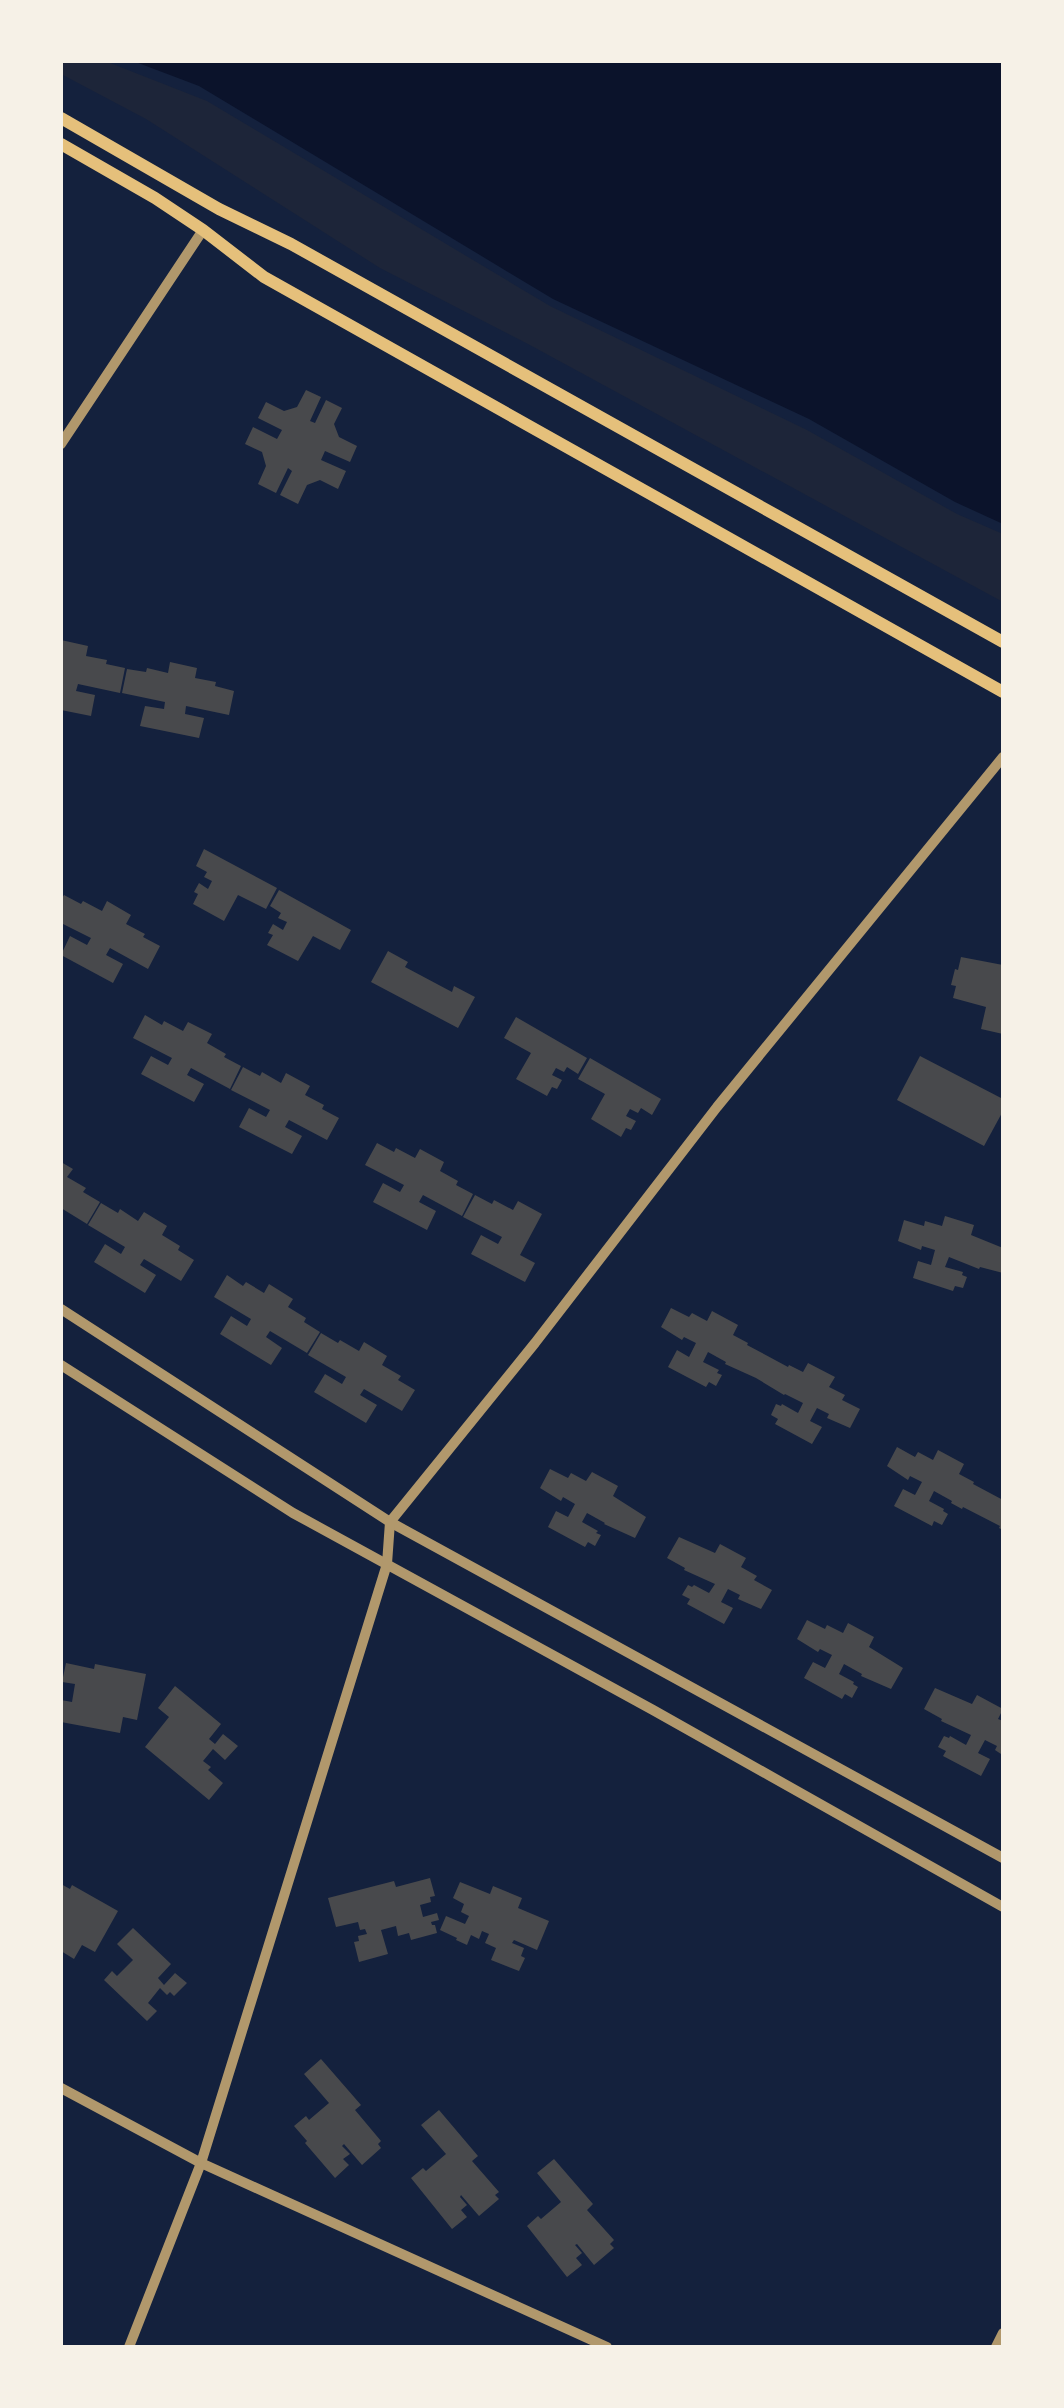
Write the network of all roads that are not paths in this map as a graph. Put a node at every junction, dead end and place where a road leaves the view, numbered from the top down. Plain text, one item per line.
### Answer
1 (61, 118) edge
2 (61, 144) edge
3 (203, 230) junction
4 (61, 444) edge
5 (1003, 642) edge
6 (1003, 692) edge
7 (1003, 757) edge
8 (61, 1309) edge
9 (61, 1365) edge
10 (390, 1522) junction
11 (387, 1564) junction
12 (1003, 1858) edge
13 (1003, 1907) edge
14 (61, 2088) edge
15 (201, 2163) junction
16 (1003, 2333) edge
17 (129, 2347) edge
18 (607, 2347) edge
19 (996, 2347) edge

1 - 5 main road
2 - 3 main road
3 - 4 street
3 - 6 main road
7 - 10 street
8 - 10 street
9 - 11 street
10 - 11 street
10 - 12 street
11 - 13 street
11 - 15 street
14 - 15 street
15 - 17 street
15 - 18 street
16 - 19 street

